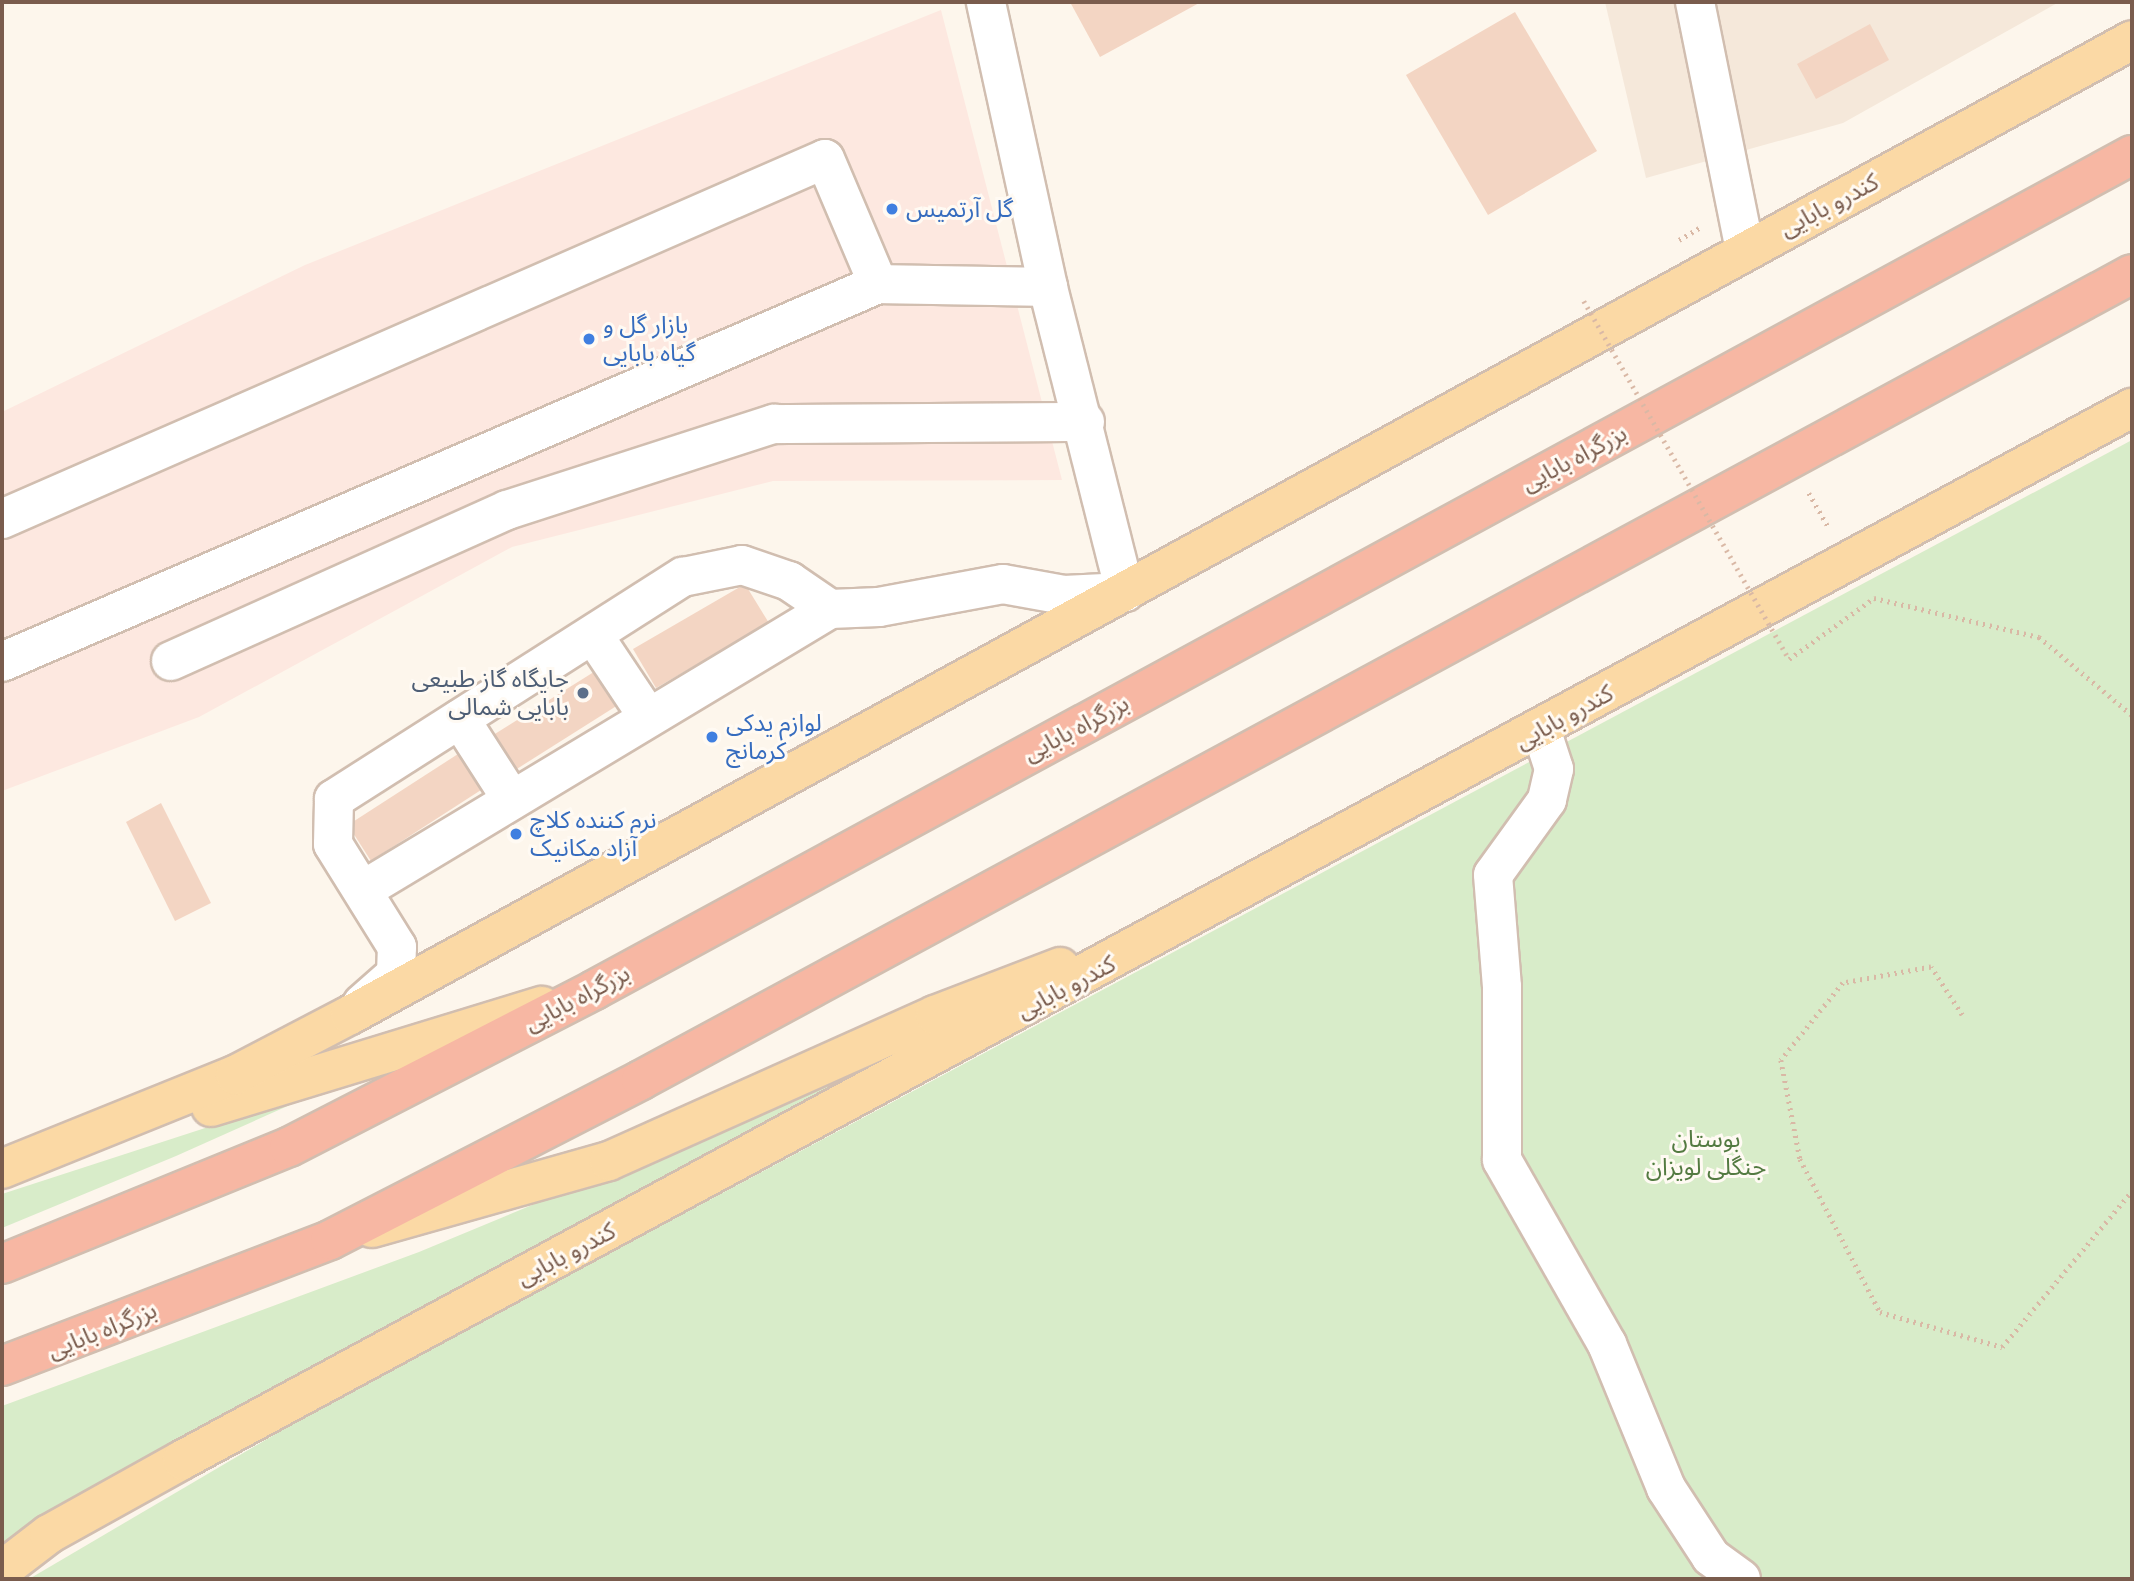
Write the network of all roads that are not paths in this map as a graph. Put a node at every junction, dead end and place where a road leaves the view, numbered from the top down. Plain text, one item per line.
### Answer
1 (986, 2) edge
2 (1695, 2) edge
3 (2132, 40) edge
4 (2132, 155) edge
5 (1745, 250) junction
6 (2132, 274) edge
7 (878, 284) junction
8 (1048, 287) junction
9 (2132, 408) edge
10 (1085, 422) junction
11 (2, 519) edge
12 (1125, 592) junction
13 (830, 609) junction
14 (594, 636) junction
15 (171, 661) dead end
16 (2, 662) edge
17 (648, 717) junction
18 (460, 719) junction
19 (1541, 729) junction
20 (512, 800) junction
21 (363, 890) junction
22 (1209, 910) junction
23 (594, 990) junction
24 (350, 1015) junction
25 (2, 1170) edge
26 (330, 1240) junction
27 (2, 1264) edge
28 (2, 1366) edge
29 (2, 1570) edge
30 (1741, 1579) edge

1 - 8 street
2 - 5 street
3 - 5 main road, کندرو بابایی
4 - 23 highway, بزرگراه بابایی
5 - 12 main road, کندرو بابایی
6 - 26 highway, بزرگراه بابایی
7 - 8 street
7 - 11 street
7 - 16 street
8 - 10 street
9 - 19 main road, کندرو بابایی
10 - 12 street
10 - 15 street
12 - 13 street
12 - 24 main road, کندرو بابایی
13 - 14 street
13 - 17 street
14 - 17 street
14 - 18 street
17 - 20 street
18 - 20 street
18 - 21 street
19 - 22 main road, کندرو بابایی
19 - 30 street
20 - 21 street
21 - 24 street
22 - 26 main road
22 - 29 main road, کندرو بابایی
23 - 25 main road
23 - 27 highway, بزرگراه بابایی
24 - 25 main road, کندرو بابایی
26 - 28 highway, بزرگراه بابایی

